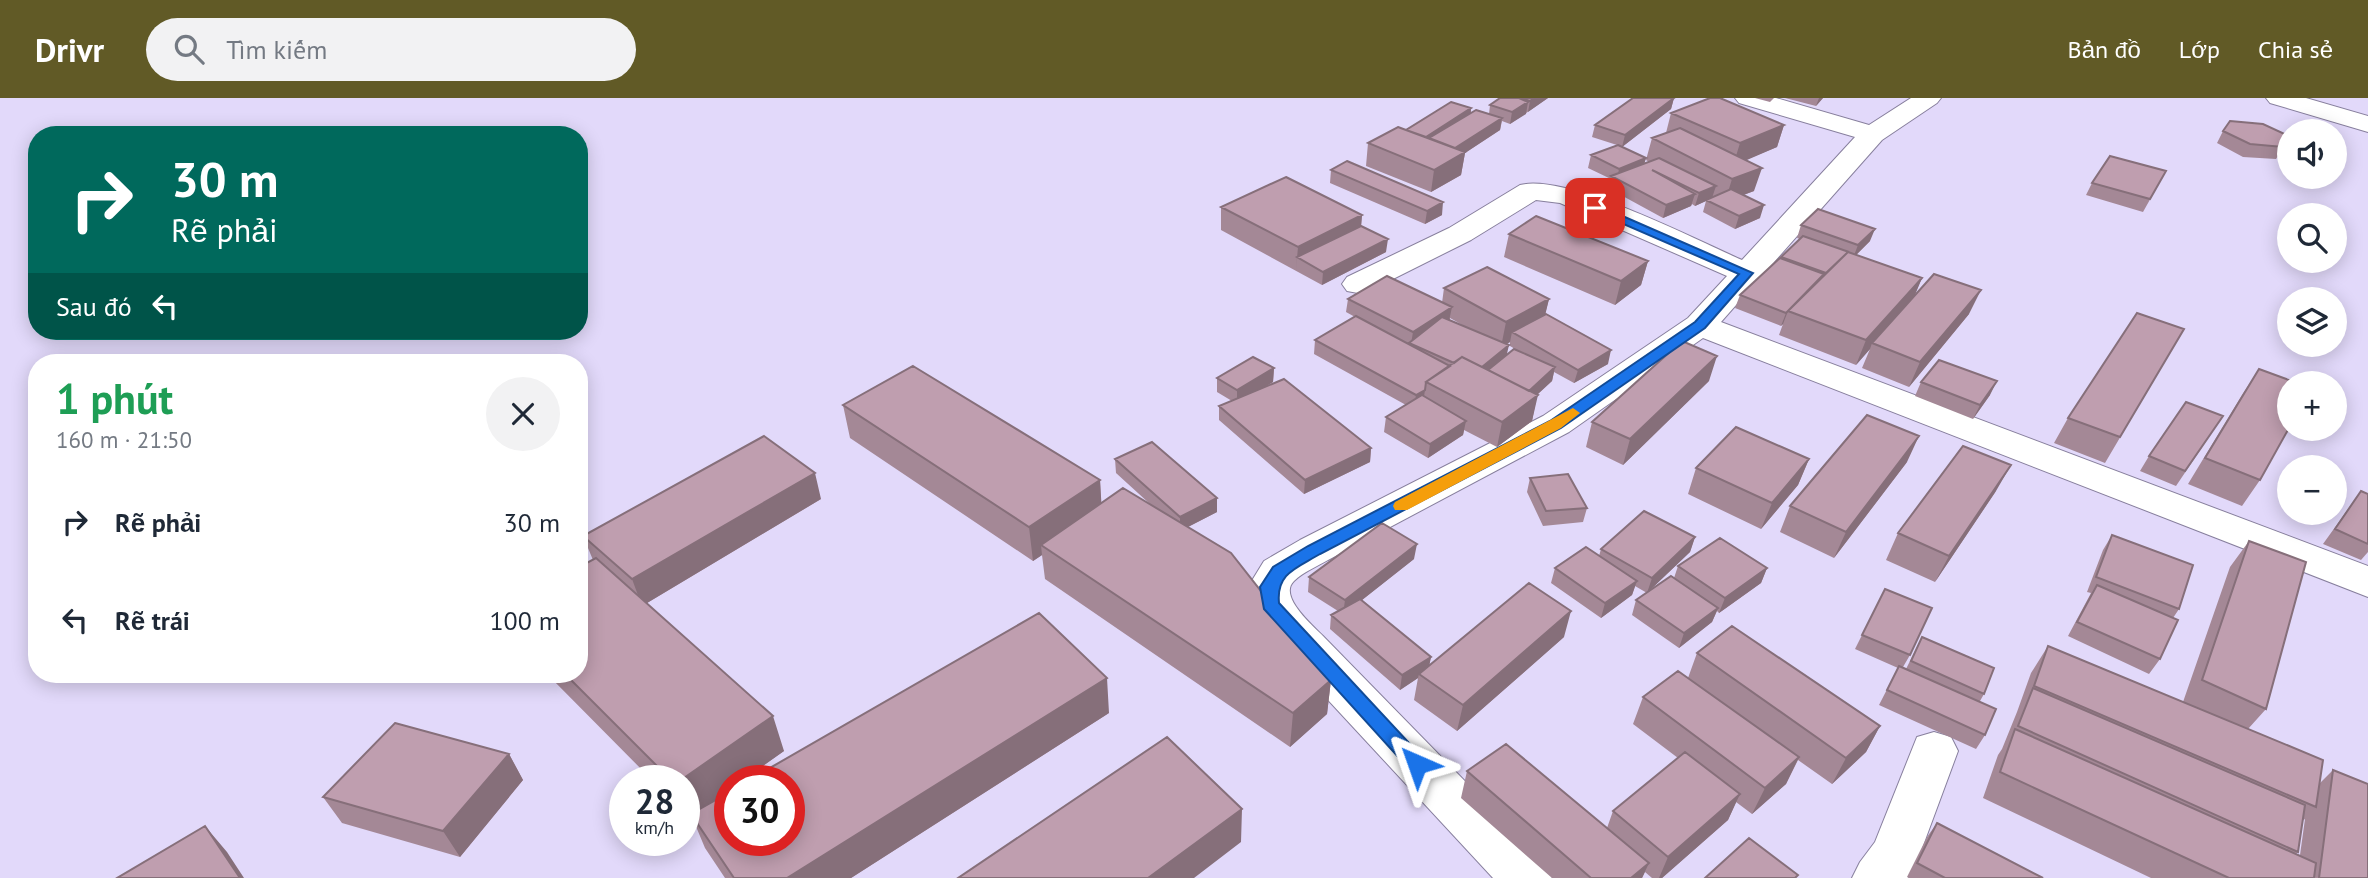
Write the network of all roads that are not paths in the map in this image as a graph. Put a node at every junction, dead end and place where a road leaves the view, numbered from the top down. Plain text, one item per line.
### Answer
1 (1748, 98) edge
2 (1928, 98) edge
3 (2279, 98) edge
4 (2366, 115) edge
5 (1873, 134) junction
6 (1747, 273) junction
7 (1358, 284) dead end
8 (1700, 325) junction
9 (2368, 582) edge
10 (1934, 751) dead end
11 (1526, 878) edge
12 (1878, 878) edge

1 - 5 street
2 - 5 street
3 - 4 street
5 - 6 street
6 - 7 street
6 - 8 street
8 - 9 street
8 - 11 street
10 - 12 street

